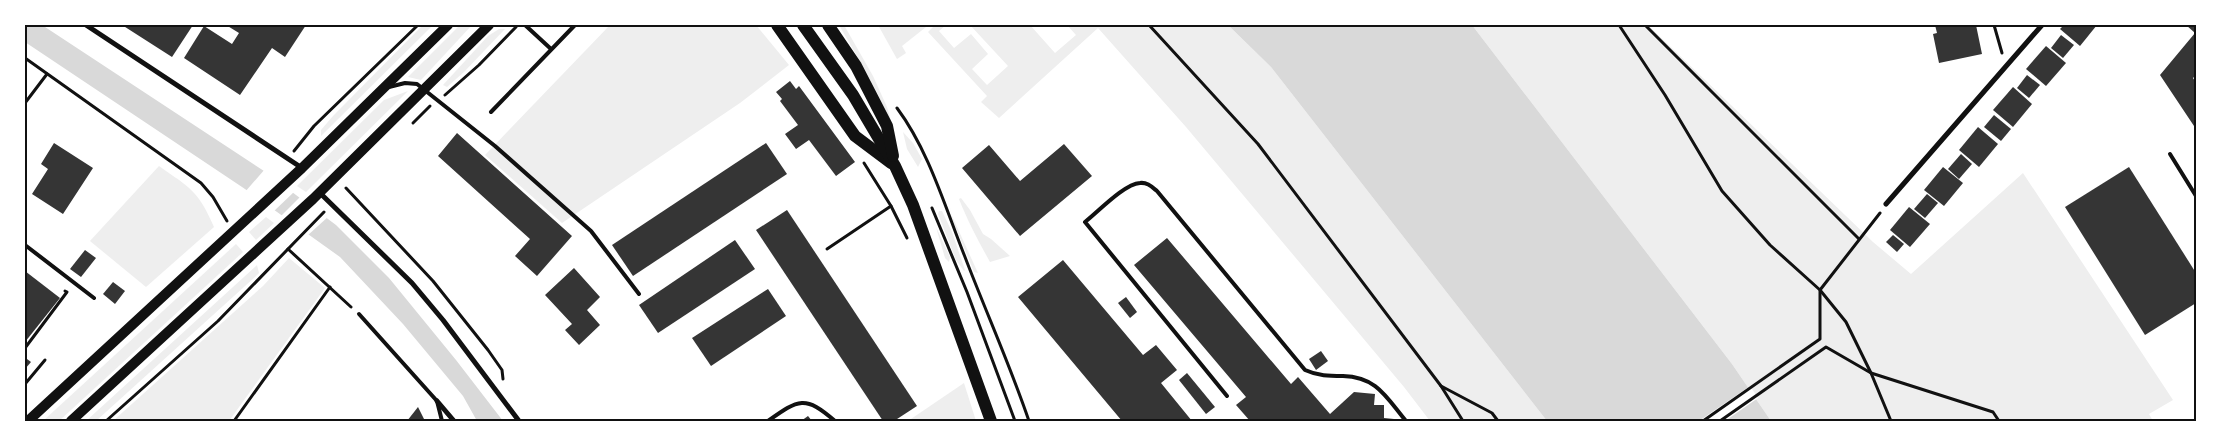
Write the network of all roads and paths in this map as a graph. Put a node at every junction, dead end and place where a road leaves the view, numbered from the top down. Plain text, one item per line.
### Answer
1 (86, 25) edge
2 (418, 25) edge
3 (448, 25) edge
4 (489, 25) edge
5 (518, 25) edge
6 (525, 25) edge
7 (575, 25) edge
8 (777, 25) edge
9 (802, 25) edge
10 (828, 25) edge
11 (1149, 25) edge
12 (1619, 25) edge
13 (1645, 25) edge
14 (1994, 25) edge
15 (2042, 25) edge
16 (551, 49) junction
17 (25, 58) edge
18 (2006, 68) junction
19 (47, 74) junction
20 (384, 89) junction
21 (424, 89) junction
22 (438, 101) junction
23 (25, 103) edge
24 (894, 105) dead end
25 (491, 112) dead end
26 (411, 124) dead end
27 (2170, 154) dead end
28 (859, 155) dead end
29 (288, 159) junction
30 (895, 166) junction
31 (302, 168) junction
32 (353, 181) dead end
33 (346, 188) junction
34 (317, 196) junction
35 (2196, 196) edge
36 (929, 201) dead end
37 (331, 204) junction
38 (1886, 204) joint
39 (891, 206) junction
40 (226, 220) dead end
41 (1859, 239) junction
42 (25, 245) edge
43 (911, 246) dead end
44 (288, 248) junction
45 (827, 249) dead end
46 (330, 287) junction
47 (1820, 290) junction
48 (67, 292) dead end
49 (638, 294) dead end
50 (94, 298) dead end
51 (359, 314) joint
52 (25, 348) edge
53 (45, 360) dead end
54 (1871, 373) junction
55 (25, 384) edge
56 (1441, 386) junction
57 (496, 389) junction
58 (1227, 396) dead end
59 (437, 401) junction
60 (833, 420) edge
61 (28, 421) edge
62 (71, 421) edge
63 (106, 421) edge
64 (234, 421) edge
65 (442, 421) edge
66 (454, 421) edge
67 (519, 421) edge
68 (768, 421) edge
69 (991, 421) edge
70 (1015, 421) edge
71 (1029, 421) edge
72 (1406, 421) edge
73 (1463, 421) edge
74 (1498, 421) edge
75 (1703, 421) edge
76 (1720, 421) edge
77 (1891, 421) edge
78 (1999, 421) edge

1 - 29 street
2 - 29 path
3 - 20 main road
4 - 21 main road
5 - 22 path
6 - 16 lane
7 - 16 lane
8 - 30 main road
9 - 30 main road
10 - 30 main road
11 - 56 path
12 - 47 path
13 - 41 path
14 - 18 path
15 - 18 street
16 - 25 lane
17 - 19 path
18 - 38 street
19 - 23 path
19 - 40 path
20 - 21 lane
20 - 31 main road
21 - 22 lane
21 - 34 main road
22 - 26 path
22 - 49 lane
24 - 71 path
27 - 35 lane
28 - 39 path
29 - 31 street
30 - 69 main road
31 - 61 main road
32 - 33 path
33 - 37 path
33 - 57 path
34 - 37 street
34 - 62 main road
36 - 70 path
37 - 44 path
37 - 57 street
38 - 41 path
39 - 43 path
39 - 45 path
41 - 47 path
42 - 50 lane
44 - 46 path
44 - 63 path
46 - 51 path
46 - 64 path
47 - 54 path
47 - 75 path
48 - 52 path
51 - 59 lane
53 - 55 path
54 - 76 path
54 - 77 path
54 - 78 path
56 - 73 path
56 - 74 path
57 - 67 street
58 - 72 lane
59 - 65 lane
59 - 66 street
60 - 68 lane

